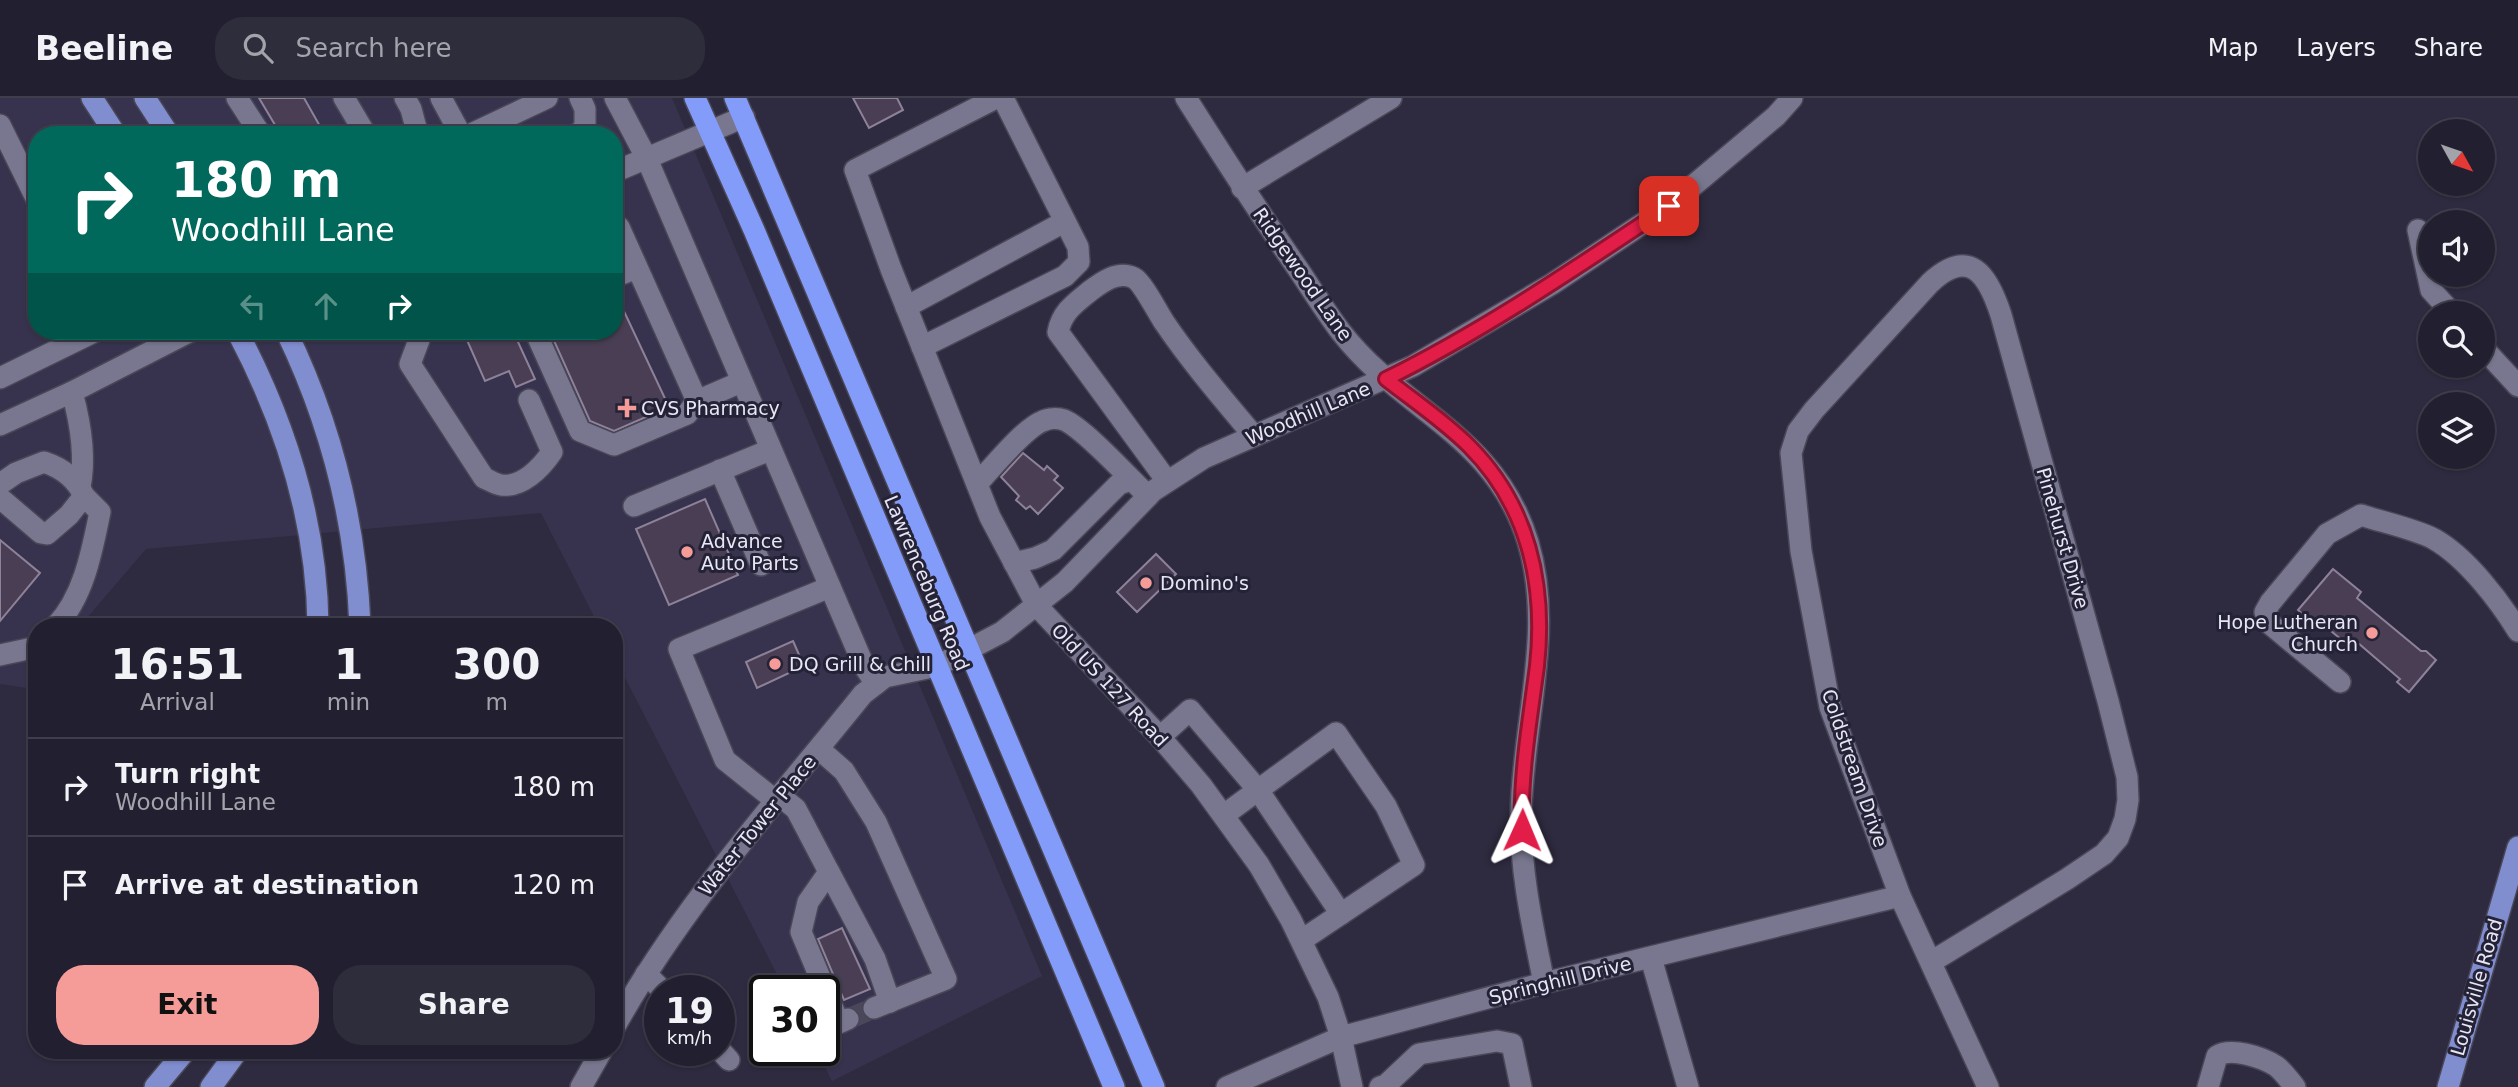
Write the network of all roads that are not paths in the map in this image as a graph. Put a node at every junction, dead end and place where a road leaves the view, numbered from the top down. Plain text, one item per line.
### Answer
1 (92, 98) edge
2 (145, 98) edge
3 (237, 98) edge
4 (344, 98) edge
5 (405, 98) edge
6 (441, 98) edge
7 (547, 98) edge
8 (580, 98) edge
9 (615, 98) edge
10 (695, 98) edge
11 (996, 98) edge
12 (1003, 98) edge
13 (1186, 98) edge
14 (1391, 98) edge
15 (1792, 98) edge
16 (740, 108) edge
17 (0, 125) edge
18 (110, 126) edge
19 (163, 126) edge
20 (255, 126) edge
21 (361, 126) edge
22 (416, 126) edge
23 (456, 126) edge
24 (488, 126) edge
25 (585, 126) edge
26 (711, 133) junction
27 (646, 159) junction
28 (623, 168) edge
29 (28, 182) edge
30 (1242, 188) junction
31 (1064, 222) junction
32 (623, 236) edge
33 (637, 268) junction
34 (623, 273) edge
35 (2430, 287) edge
36 (2441, 301) edge
37 (906, 307) junction
38 (77, 340) edge
39 (173, 340) edge
40 (241, 340) edge
41 (290, 340) edge
42 (419, 340) edge
43 (540, 340) edge
44 (922, 347) junction
45 (2495, 361) edge
46 (0, 377) edge
47 (1386, 379) junction
48 (741, 382) junction
49 (2518, 386) edge
50 (72, 392) junction
51 (529, 400) dead end
52 (697, 401) junction
53 (0, 425) edge
54 (1798, 431) joint
55 (1254, 436) junction
56 (770, 450) junction
57 (720, 470) junction
58 (1131, 480) junction
59 (1167, 481) junction
60 (0, 484) edge
61 (976, 484) junction
62 (82, 491) junction
63 (1148, 496) junction
64 (0, 498) edge
65 (634, 506) dead end
66 (1014, 563) junction
67 (761, 565) dead end
68 (830, 587) junction
69 (1037, 606) junction
70 (62, 618) edge
71 (318, 618) edge
72 (359, 618) edge
73 (2518, 631) edge
74 (28, 649) edge
75 (970, 649) junction
76 (0, 655) edge
77 (937, 666) junction
78 (2340, 682) dead end
79 (876, 684) junction
80 (1160, 737) junction
81 (819, 749) junction
82 (1258, 790) junction
83 (778, 799) junction
84 (1224, 816) junction
85 (2518, 847) edge
86 (829, 872) junction
87 (1900, 896) junction
88 (1341, 914) junction
89 (1302, 940) junction
90 (1651, 958) junction
91 (1931, 962) junction
92 (646, 974) joint
93 (1544, 983) junction
94 (623, 1013) edge
95 (848, 1019) dead end
96 (1341, 1037) junction
97 (178, 1059) edge
98 (231, 1059) edge
99 (597, 1059) edge
100 (1406, 1078) edge
101 (155, 1087) edge
102 (211, 1087) edge
103 (581, 1087) edge
104 (1114, 1087) edge
105 (1154, 1087) edge
106 (1227, 1087) edge
107 (1352, 1087) edge
108 (1380, 1087) edge
109 (1521, 1087) edge
110 (1688, 1087) edge
111 (1988, 1087) edge
112 (2208, 1087) edge
113 (2295, 1087) edge
114 (2448, 1087) edge

1 - 18 main road
2 - 19 main road
3 - 20 street
4 - 21 street
5 - 22 street
6 - 23 street
7 - 24 street
8 - 25 street
9 - 27 street
10 - 26 highway, Lawrenceburg Road
11 - 37 street, Old US 127 Road
12 - 31 street
13 - 30 street, Ridgewood Lane
14 - 30 street
15 - 47 street, Woodhill Lane
16 - 26 street
16 - 75 highway, Lawrenceburg Road
17 - 29 street
26 - 27 street
26 - 77 highway, Lawrenceburg Road
27 - 28 street
27 - 48 street
30 - 47 street, Ridgewood Lane
31 - 37 street
31 - 44 street
32 - 33 street
33 - 34 street
33 - 52 street
35 - 36 street
37 - 44 street, Old US 127 Road
38 - 46 street
39 - 50 street
40 - 71 main road
41 - 72 main road
42 - 51 street
43 - 52 street
44 - 61 street, Old US 127 Road
45 - 49 street
47 - 55 street, Woodhill Lane
47 - 93 street, Ridgewood Lane
48 - 52 street
48 - 56 street
50 - 53 street
50 - 62 street
54 - 87 street, Coldstream Drive
54 - 91 street, Pinehurst Drive
55 - 59 street, Woodhill Lane
55 - 59 street
56 - 57 street
56 - 68 street
57 - 65 street
57 - 67 street
58 - 61 street
58 - 63 street
58 - 66 street
59 - 63 street, Woodhill Lane
60 - 62 street
61 - 66 street, Old US 127 Road
62 - 64 street
62 - 70 street
63 - 69 street, Woodhill Lane
66 - 69 street, Old US 127 Road
68 - 79 street
68 - 83 street
69 - 75 street, Woodhill Lane
69 - 80 street, Old US 127 Road
73 - 78 street
74 - 76 street
75 - 77 street, Woodhill Lane
75 - 105 highway, Lawrenceburg Road
77 - 79 street, Water Tower Place
77 - 104 highway, Lawrenceburg Road
79 - 81 street, Water Tower Place
80 - 82 street
80 - 84 street, Old US 127 Road
81 - 83 street, Water Tower Place
81 - 86 street
82 - 84 street
82 - 88 street
82 - 88 street
83 - 86 street
83 - 92 street, Water Tower Place
84 - 89 street, Old US 127 Road
85 - 114 main road, Louisville Road
86 - 95 street
87 - 90 street, Springhill Drive
87 - 91 street, Coldstream Drive
88 - 89 street
89 - 96 street, Old US 127 Road
90 - 93 street, Springhill Drive
90 - 110 street
91 - 111 street, Coldstream Drive
92 - 94 street, Water Tower Place
93 - 96 street, Springhill Drive
96 - 106 street, Springhill Drive
96 - 107 street, Old US 127 Road
97 - 101 main road
98 - 102 main road
99 - 103 street
100 - 108 street
100 - 109 street
112 - 113 street

